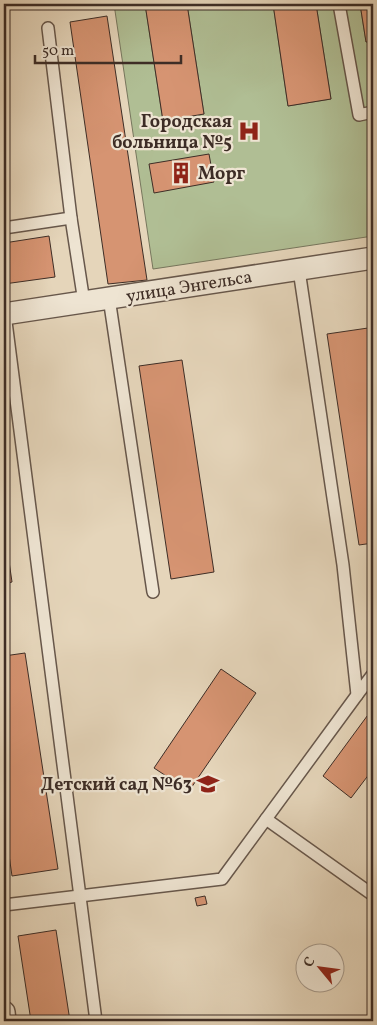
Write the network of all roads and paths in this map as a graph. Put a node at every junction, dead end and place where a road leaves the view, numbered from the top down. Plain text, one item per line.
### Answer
1 (340, 4) edge
2 (48, 28) dead end
3 (373, 112) edge
4 (72, 218) junction
5 (4, 228) edge
6 (373, 258) edge
7 (298, 270) junction
8 (109, 298) junction
9 (84, 302) junction
10 (4, 314) edge
11 (153, 592) dead end
12 (373, 674) edge
13 (357, 695) junction
14 (266, 819) junction
15 (373, 894) edge
16 (80, 896) junction
17 (4, 905) edge
18 (4, 1012) edge
19 (5, 1021) edge
20 (96, 1021) edge

1 - 3 lane
2 - 4 lane
4 - 5 lane
4 - 9 lane
6 - 7 street, улица Энгельса
7 - 8 street, улица Энгельса
7 - 13 lane
8 - 9 street, улица Энгельса
8 - 11 lane
9 - 10 street, улица Энгельса
10 - 16 lane
12 - 13 lane
13 - 14 lane
14 - 15 lane
14 - 16 lane
16 - 17 lane
16 - 20 lane
18 - 19 street

